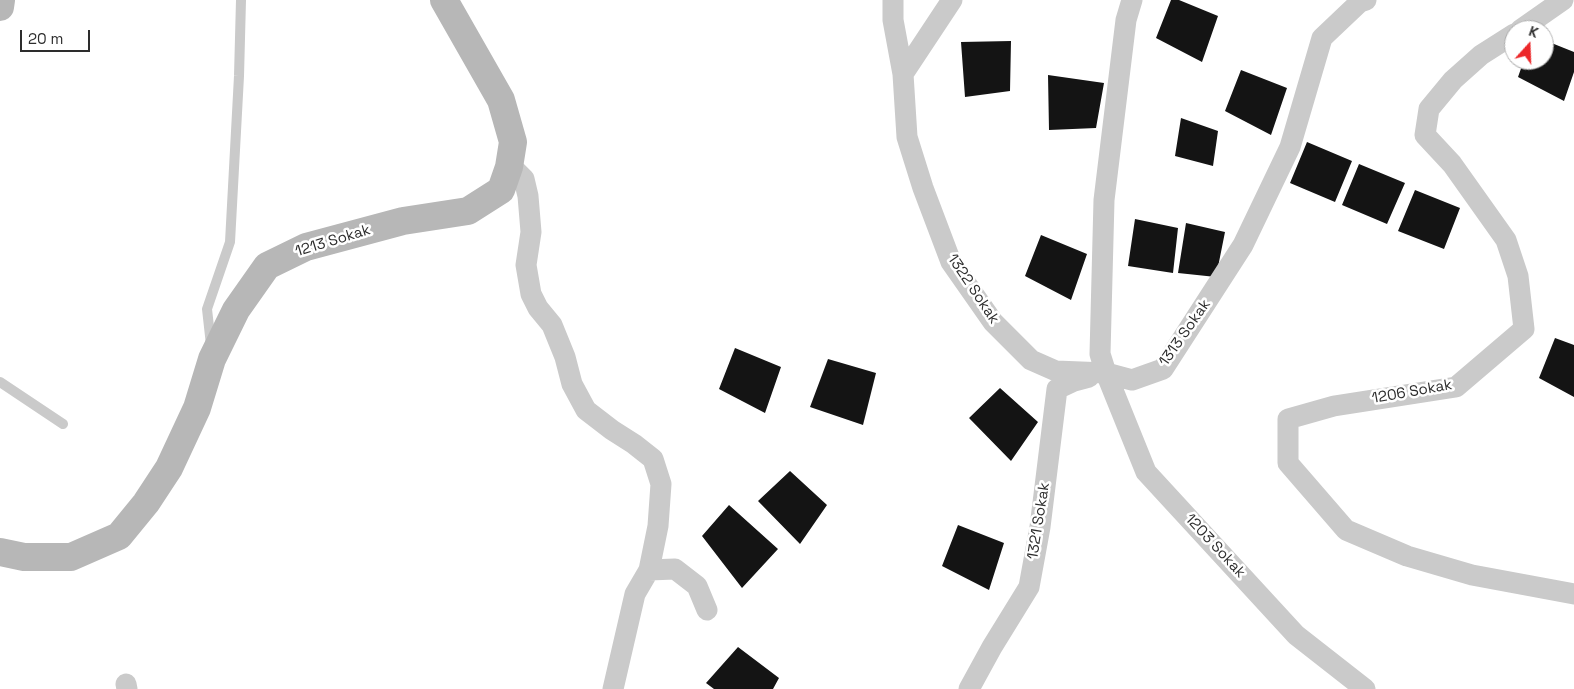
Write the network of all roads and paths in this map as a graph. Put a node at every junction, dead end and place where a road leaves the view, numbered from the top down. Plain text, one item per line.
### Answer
1 (1, 0) edge
2 (241, 0) edge
3 (444, 0) edge
4 (893, 0) edge
5 (952, 0) edge
6 (1132, 0) edge
7 (1366, 0) edge
8 (1563, 0) edge
9 (0, 7) edge
10 (1534, 20) edge
11 (1504, 40) edge
12 (903, 74) junction
13 (509, 164) junction
14 (212, 360) junction
15 (1106, 373) junction
16 (0, 382) edge
17 (63, 424) dead end
18 (0, 552) edge
19 (648, 570) junction
20 (1574, 594) edge
21 (707, 610) dead end
22 (613, 689) edge
23 (968, 689) edge
24 (1365, 689) edge

1 - 9 street
2 - 14 lane
3 - 13 street, 1213 Sokak
4 - 12 street, 1322 Sokak
5 - 12 street
6 - 15 street
7 - 15 street, 1313 Sokak
8 - 10 street
11 - 20 street, 1206 Sokak
12 - 15 street, 1322 Sokak
13 - 14 street, 1213 Sokak
13 - 19 street
14 - 18 street, 1213 Sokak
15 - 23 street, 1321 Sokak
15 - 24 street, 1203 Sokak
16 - 17 lane
19 - 21 street
19 - 22 street

